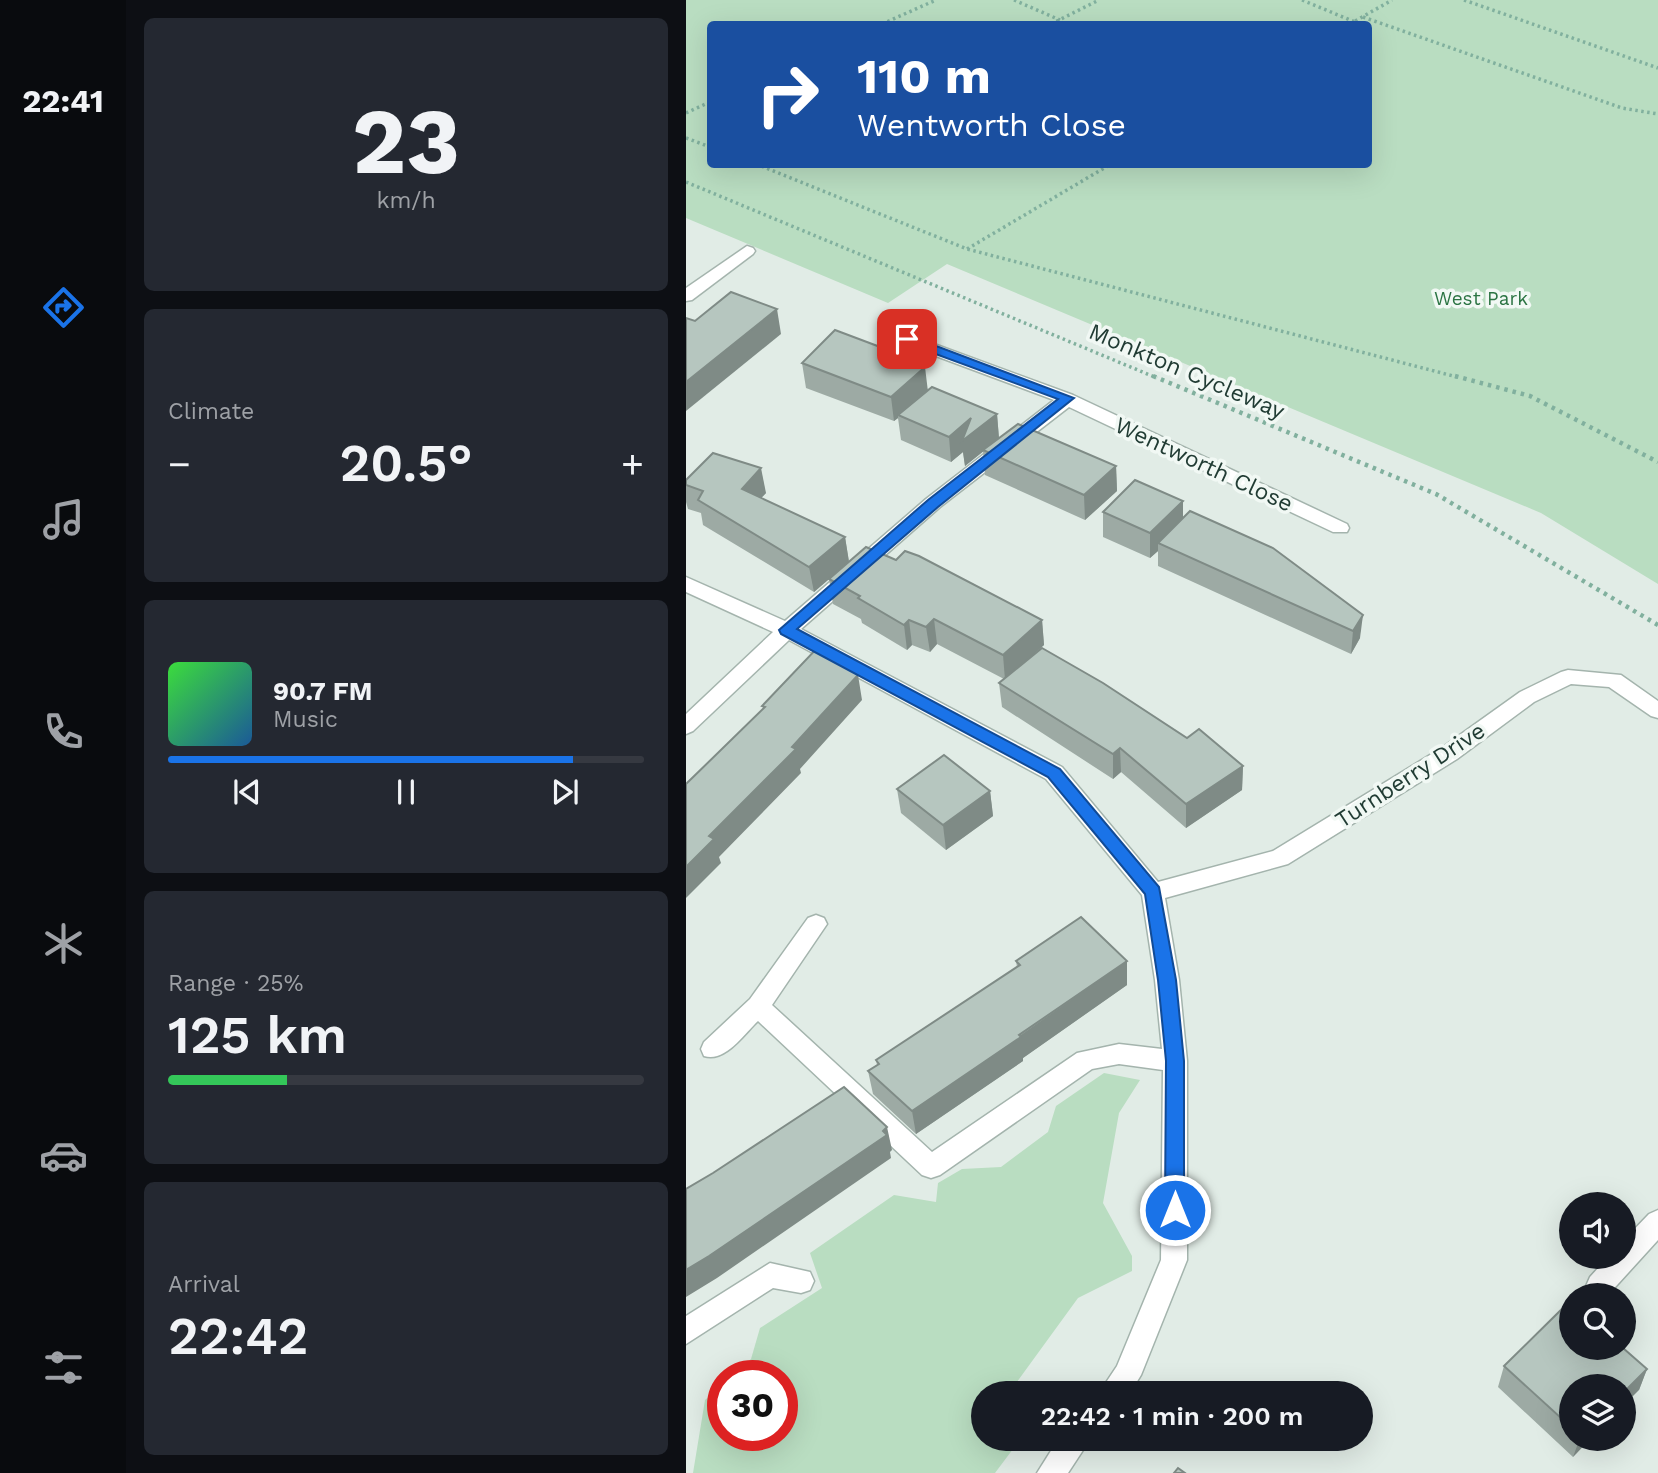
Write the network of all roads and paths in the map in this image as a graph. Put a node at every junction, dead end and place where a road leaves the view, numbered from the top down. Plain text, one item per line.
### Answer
1 (936, 0) edge
2 (1014, 0) edge
3 (1099, 0) edge
4 (1302, 0) edge
5 (1392, 0) edge
6 (1464, 0) edge
7 (1363, 17) junction
8 (1060, 20) joint
9 (889, 21) edge
10 (1353, 21) edge
11 (1357, 21) edge
12 (1658, 68) edge
13 (707, 103) edge
14 (686, 113) edge
15 (1658, 114) edge
16 (686, 138) edge
17 (707, 146) edge
18 (1104, 168) edge
19 (768, 169) edge
20 (686, 182) edge
21 (967, 249) junction
22 (747, 251) dead end
23 (686, 296) edge
24 (907, 339) dead end
25 (1067, 398) junction
26 (1658, 462) edge
27 (1340, 528) dead end
28 (686, 584) edge
29 (1658, 625) edge
30 (787, 630) junction
31 (1658, 711) edge
32 (686, 726) edge
33 (1153, 892) junction
34 (816, 924) dead end
35 (758, 1006) junction
36 (713, 1048) dead end
37 (1175, 1061) junction
38 (1657, 1225) edge
39 (801, 1281) dead end
40 (1603, 1283) edge
41 (686, 1331) edge
42 (1122, 1381) edge
43 (1067, 1451) edge
44 (1051, 1473) edge

1 - 9 path
2 - 8 path
3 - 8 path
4 - 10 path
5 - 7 path
6 - 12 path
7 - 11 path
7 - 15 path
13 - 14 path
16 - 17 path
18 - 21 path
19 - 21 path
20 - 29 path, Monkton Cycleway
21 - 26 path
22 - 23 street
24 - 25 street, Wentworth Close
25 - 27 street, Wentworth Close
25 - 30 street
28 - 30 street
30 - 32 street
30 - 33 street
31 - 33 street, Turnberry Drive
33 - 37 street
34 - 35 street
35 - 36 street
35 - 37 street
37 - 42 street
38 - 40 street
39 - 41 street
43 - 44 street

